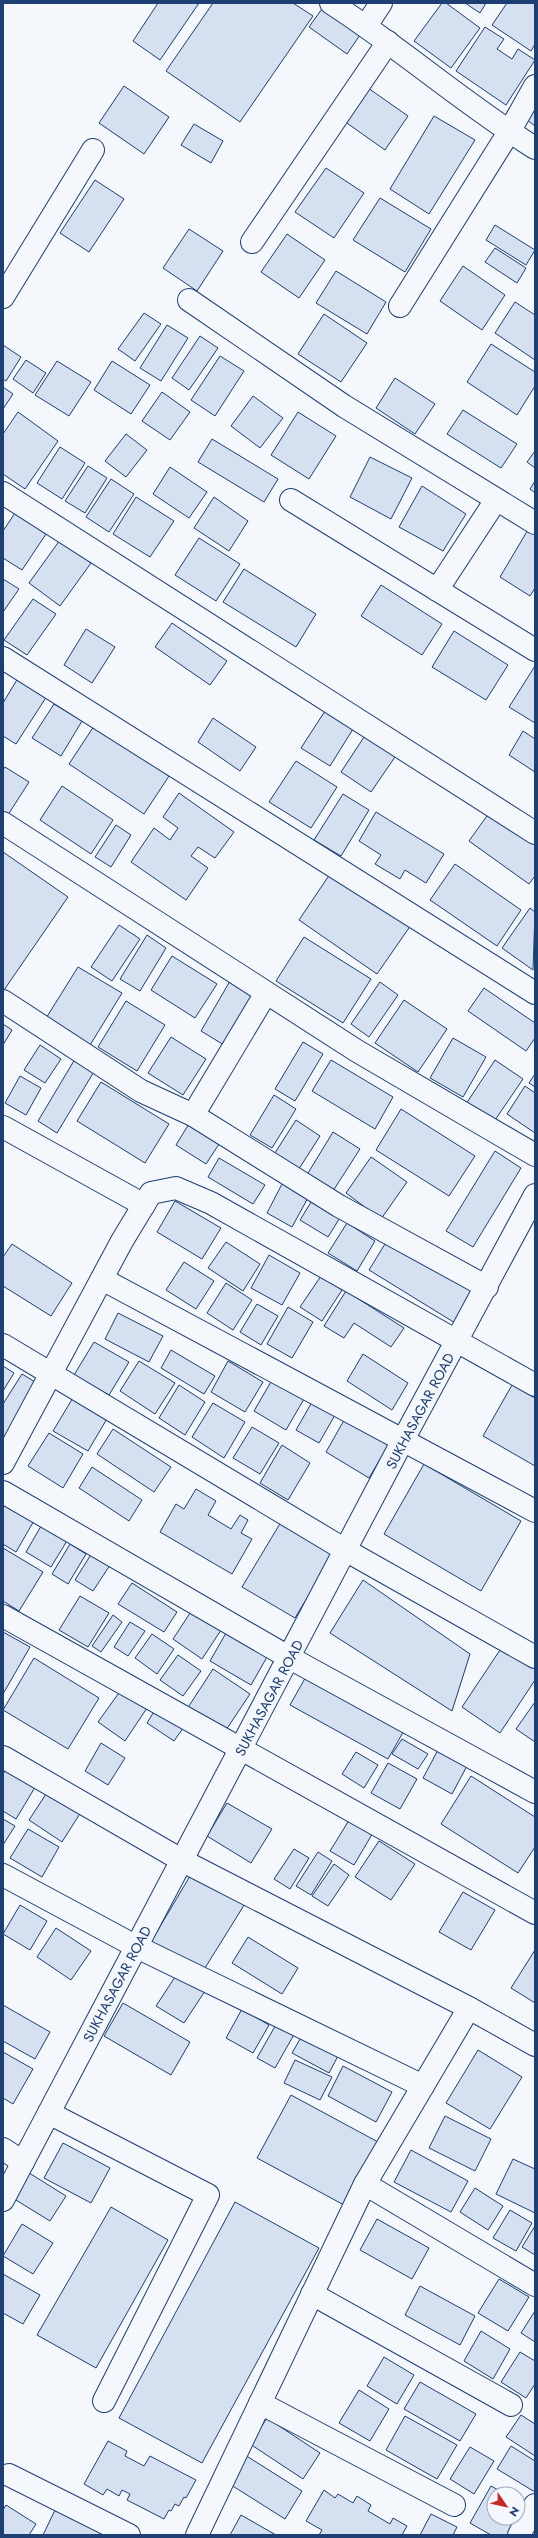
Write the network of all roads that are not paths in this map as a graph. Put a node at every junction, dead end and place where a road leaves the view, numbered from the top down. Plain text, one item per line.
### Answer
1 (331, 3) edge
2 (381, 3) edge
3 (366, 26) junction
4 (388, 42) junction
5 (535, 86) edge
6 (509, 132) junction
7 (535, 148) edge
8 (93, 150) dead end
9 (252, 242) dead end
10 (3, 297) edge
11 (189, 300) dead end
12 (400, 306) dead end
13 (3, 492) edge
14 (291, 500) dead end
15 (496, 500) junction
16 (535, 522) edge
17 (437, 590) junction
18 (535, 650) edge
19 (3, 658) edge
20 (3, 822) edge
21 (535, 833) edge
22 (266, 993) junction
23 (535, 993) edge
24 (3, 1001) edge
25 (193, 1115) junction
26 (3, 1127) edge
27 (535, 1155) edge
28 (535, 1195) edge
29 (144, 1205) junction
30 (102, 1279) junction
31 (486, 1287) junction
32 (457, 1341) junction
33 (3, 1345) edge
34 (51, 1374) junction
35 (535, 1385) edge
36 (403, 1440) junction
37 (3, 1463) edge
38 (3, 1492) edge
39 (535, 1510) edge
40 (346, 1551) junction
41 (3, 1616) edge
42 (535, 1657) edge
43 (290, 1658) junction
44 (242, 1748) junction
45 (3, 1757) edge
46 (535, 1792) edge
47 (183, 1861) junction
48 (3, 1875) edge
49 (535, 1913) edge
50 (137, 1947) junction
51 (469, 2008) junction
52 (535, 2045) edge
53 (423, 2086) junction
54 (49, 2113) junction
55 (3, 2149) edge
56 (23, 2162) junction
57 (366, 2184) junction
58 (3, 2200) edge
59 (535, 2285) edge
60 (312, 2294) junction
61 (104, 2401) dead end
62 (260, 2403) junction
63 (511, 2405) dead end
64 (9, 2475) dead end
65 (535, 2504) edge
66 (454, 2505) dead end
67 (129, 2535) edge
68 (197, 2535) edge
69 (519, 2535) edge

1 - 3 street
2 - 3 street
3 - 4 street
4 - 6 street
4 - 9 street
5 - 6 street
6 - 7 street
6 - 12 street
8 - 10 street
11 - 15 street
13 - 21 street
14 - 17 street
15 - 16 street
15 - 17 street
17 - 18 street
19 - 23 street
20 - 22 street
22 - 25 street
22 - 27 street
24 - 25 street
25 - 31 street
26 - 29 street
28 - 31 street, SUKHASAGAR ROAD
29 - 30 street
29 - 32 street
30 - 34 street
30 - 36 street
31 - 32 street, SUKHASAGAR ROAD
32 - 35 street
32 - 36 street, SUKHASAGAR ROAD
33 - 34 street
34 - 37 street
34 - 40 street
36 - 39 street
36 - 40 street, SUKHASAGAR ROAD
38 - 43 street
40 - 42 street
40 - 43 street, SUKHASAGAR ROAD
41 - 44 street
43 - 44 street, SUKHASAGAR ROAD
43 - 46 street
44 - 47 street, SUKHASAGAR ROAD
44 - 49 street
45 - 47 street
47 - 50 street, SUKHASAGAR ROAD
47 - 51 street
48 - 50 street
50 - 53 street
50 - 54 street, SUKHASAGAR ROAD
51 - 52 street
51 - 53 street
53 - 57 street
54 - 56 street, SUKHASAGAR ROAD
54 - 61 street
55 - 56 street
56 - 58 street, SUKHASAGAR ROAD
57 - 59 street
57 - 60 street
60 - 62 street
60 - 63 street
62 - 66 street
62 - 68 street
64 - 67 street
65 - 69 street

